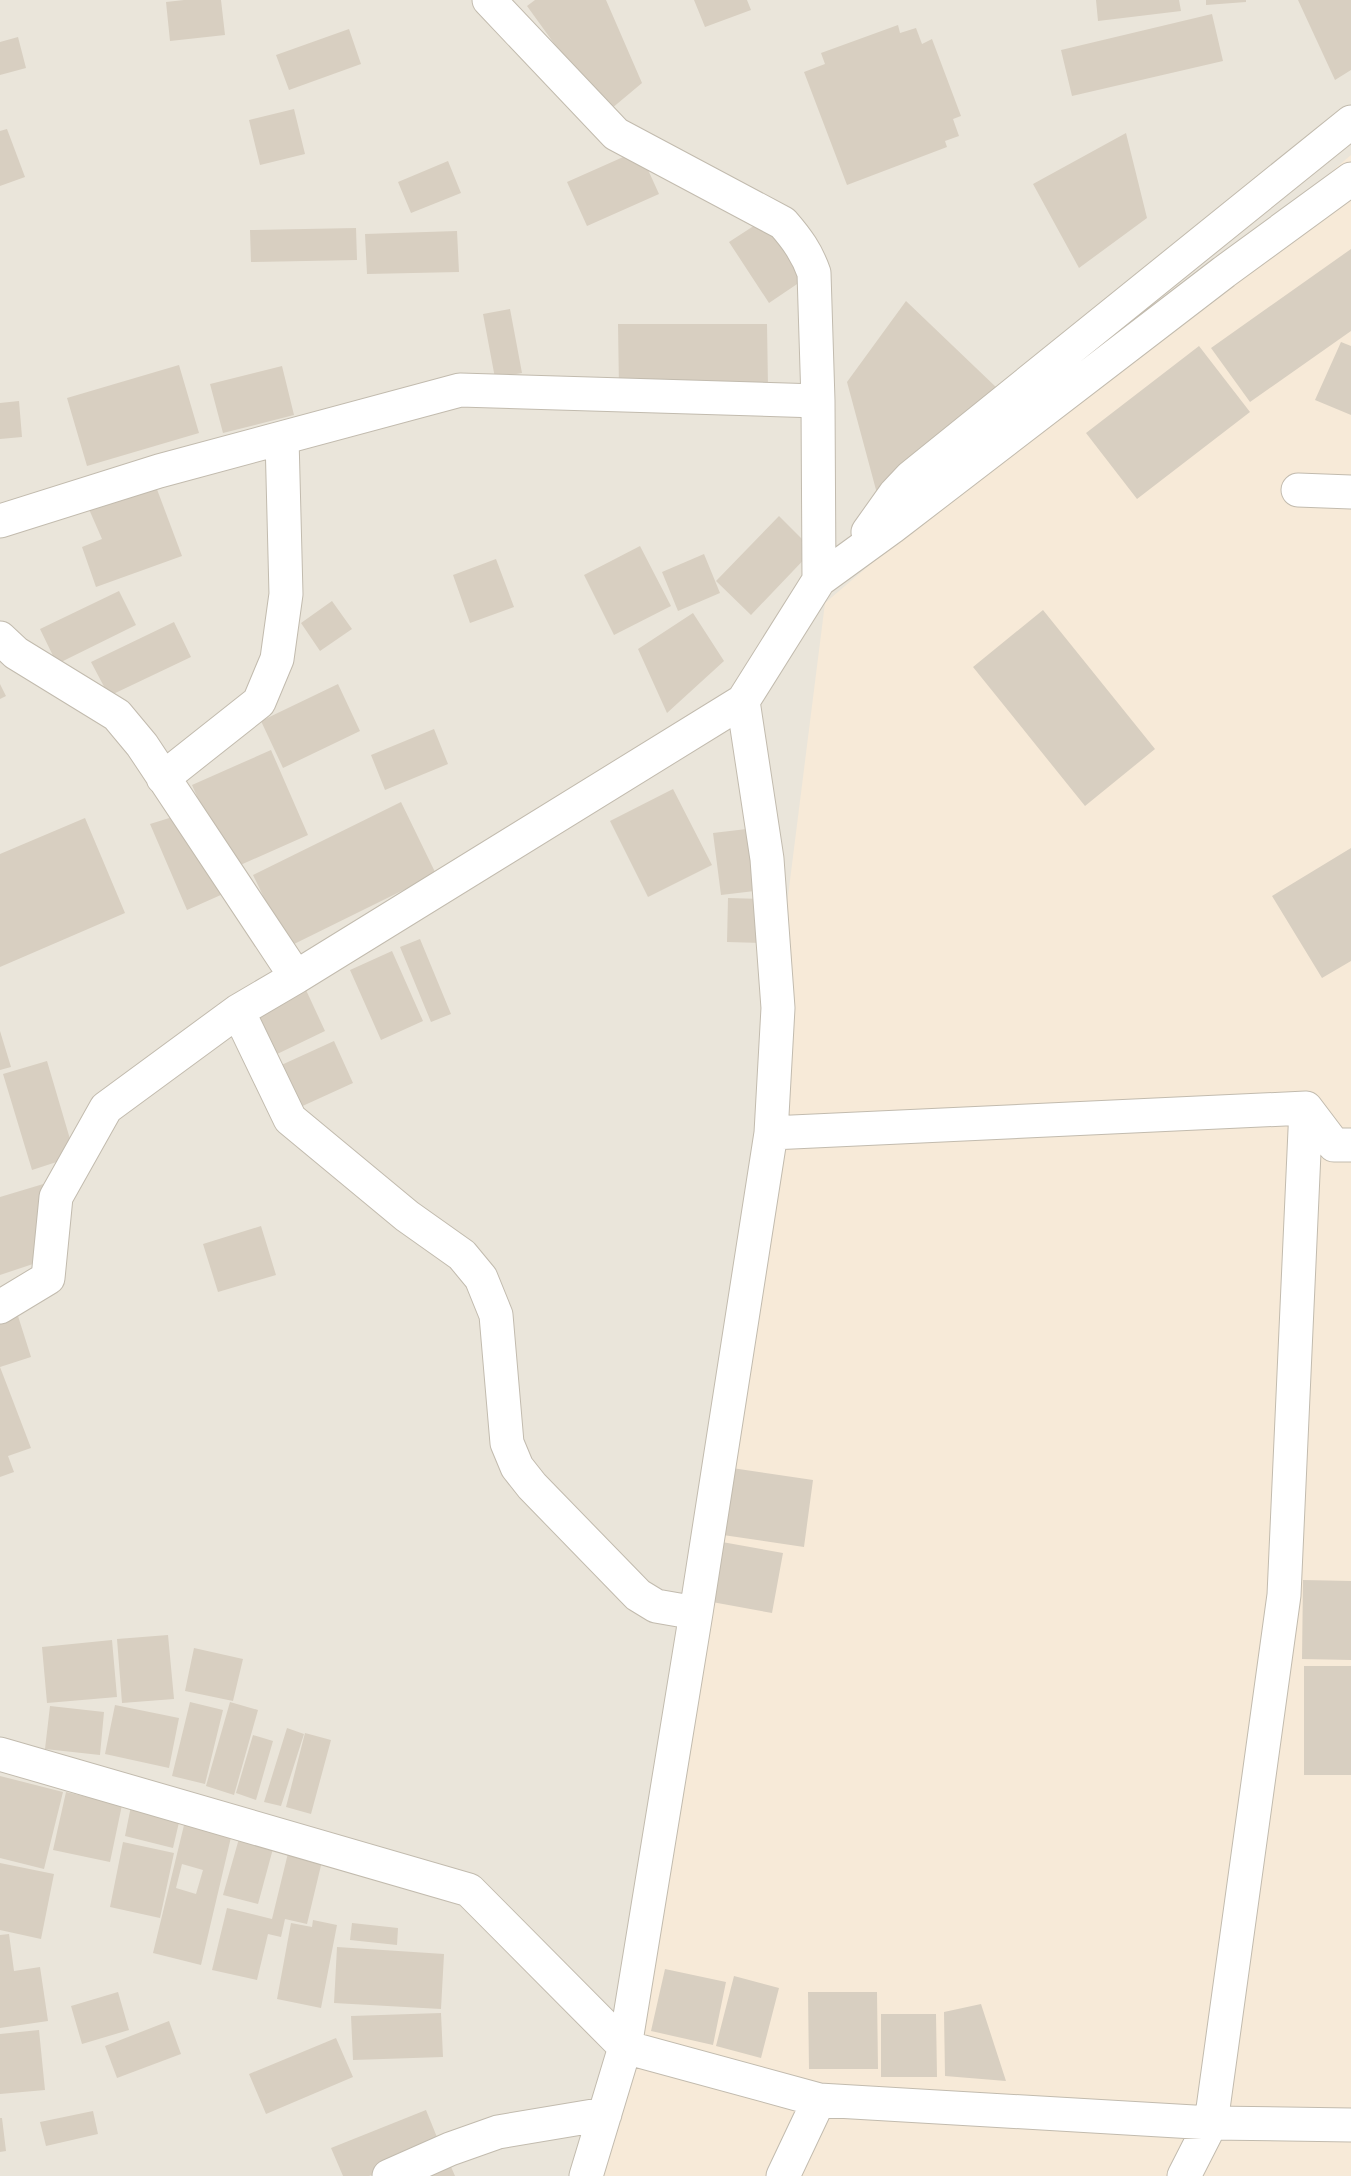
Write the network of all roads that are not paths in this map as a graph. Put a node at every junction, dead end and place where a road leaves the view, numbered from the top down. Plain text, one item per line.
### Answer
1 (489, 0) edge
2 (1351, 122) edge
3 (1351, 179) edge
4 (818, 401) junction
5 (282, 438) junction
6 (1298, 490) dead end
7 (1351, 492) edge
8 (0, 521) edge
9 (851, 556) junction
10 (819, 580) junction
11 (0, 638) edge
12 (743, 700) junction
13 (163, 778) junction
14 (296, 977) junction
15 (238, 1011) junction
16 (1306, 1108) junction
17 (771, 1133) junction
18 (1351, 1145) edge
19 (0, 1307) edge
20 (696, 1613) junction
21 (0, 1754) edge
22 (625, 2048) junction
23 (819, 2100) junction
24 (605, 2114) junction
25 (1211, 2123) junction
26 (1351, 2125) edge
27 (388, 2176) edge
28 (586, 2176) edge
29 (783, 2176) edge
30 (1184, 2176) edge

1 - 4 street
2 - 9 street
3 - 9 street
4 - 5 street
4 - 10 street
5 - 8 street
5 - 13 street
6 - 7 street
9 - 10 street
10 - 12 street
11 - 13 street
12 - 14 street
12 - 17 street
13 - 14 street
14 - 15 street
15 - 19 street
15 - 20 street
16 - 17 street
16 - 18 street
16 - 25 street
17 - 20 street
20 - 22 street
21 - 22 street
22 - 23 street
22 - 24 street
23 - 25 street
23 - 29 street
24 - 27 street
24 - 28 street
25 - 26 street
25 - 30 street

